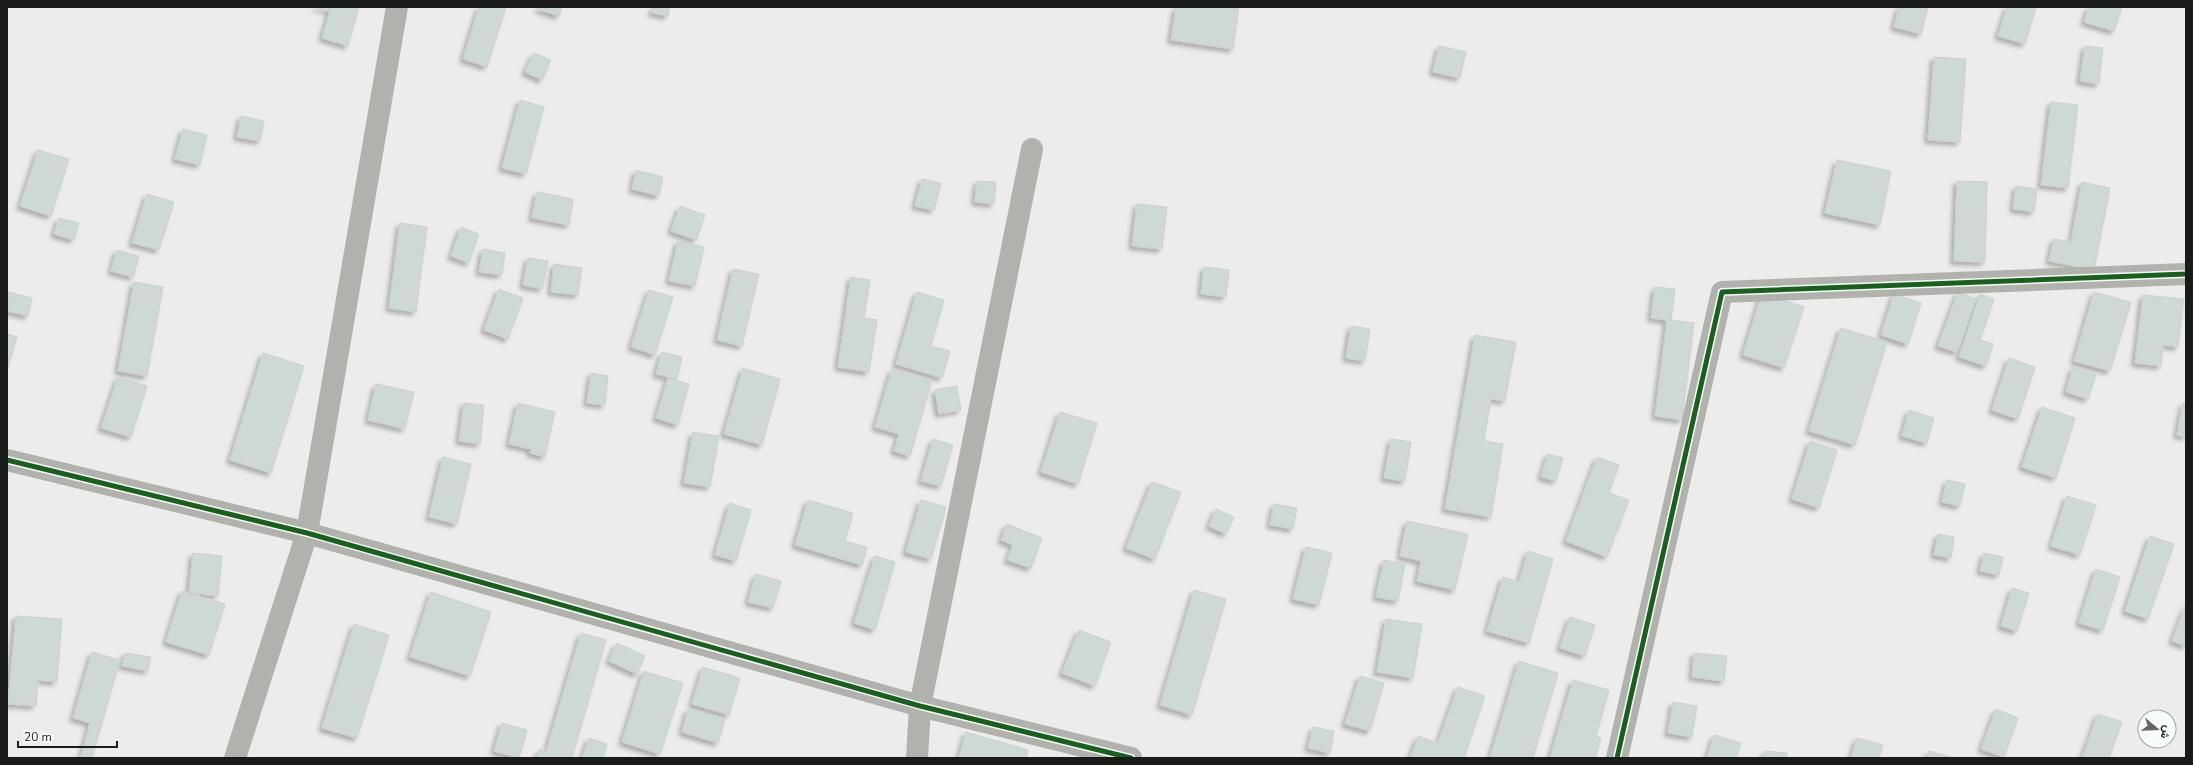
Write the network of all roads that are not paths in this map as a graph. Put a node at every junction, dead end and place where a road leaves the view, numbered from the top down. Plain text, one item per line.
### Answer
1 (398, 7) edge
2 (1032, 149) dead end
3 (2186, 274) edge
4 (7, 460) edge
5 (306, 533) junction
6 (920, 706) junction
7 (235, 758) edge
8 (917, 758) edge
9 (1131, 758) edge
10 (1617, 758) edge

1 - 5 street
2 - 6 street
3 - 10 street
4 - 5 street
5 - 6 street
5 - 7 street
6 - 8 street
6 - 9 street

